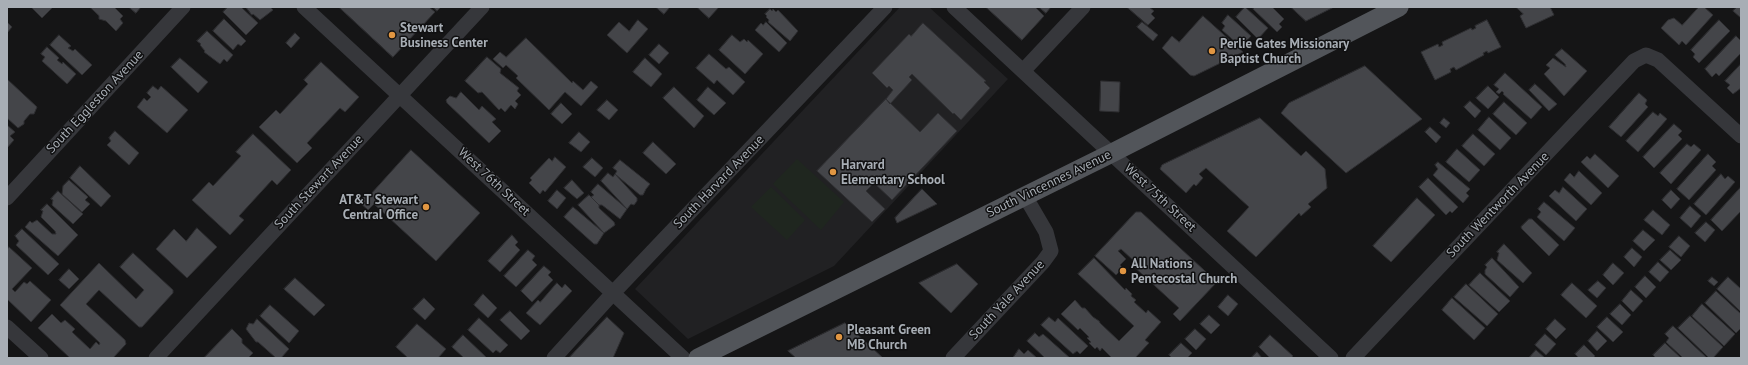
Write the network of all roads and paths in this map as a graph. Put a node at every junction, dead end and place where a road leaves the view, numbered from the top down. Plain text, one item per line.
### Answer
1 (183, 7) edge
2 (304, 7) edge
3 (482, 7) edge
4 (885, 7) edge
5 (954, 7) edge
6 (1083, 7) edge
7 (1399, 7) edge
8 (1023, 71) junction
9 (399, 95) junction
10 (1741, 136) edge
11 (1112, 153) junction
12 (1025, 196) junction
13 (7, 198) edge
14 (613, 293) junction
15 (7, 327) edge
16 (41, 358) edge
17 (156, 358) edge
18 (554, 358) edge
19 (683, 358) edge
20 (698, 358) edge
21 (953, 358) edge
22 (1331, 358) edge
23 (1352, 358) edge

1 - 13 street, South Eggleston Avenue
2 - 9 street, West 76th Street
3 - 9 street, South Stewart Avenue
4 - 14 street, South Harvard Avenue
5 - 8 street, West 75th Street
6 - 8 street
7 - 11 main road, South Vincennes Avenue
8 - 11 street, West 75th Street
9 - 14 street, West 76th Street
9 - 17 street, South Stewart Avenue
10 - 23 street, South Wentworth Avenue
11 - 12 main road, South Vincennes Avenue
11 - 22 street, West 75th Street
12 - 20 main road, South Vincennes Avenue
12 - 21 street, South Yale Avenue
14 - 18 street, South Harvard Avenue
14 - 19 street, West 76th Street
15 - 16 street

